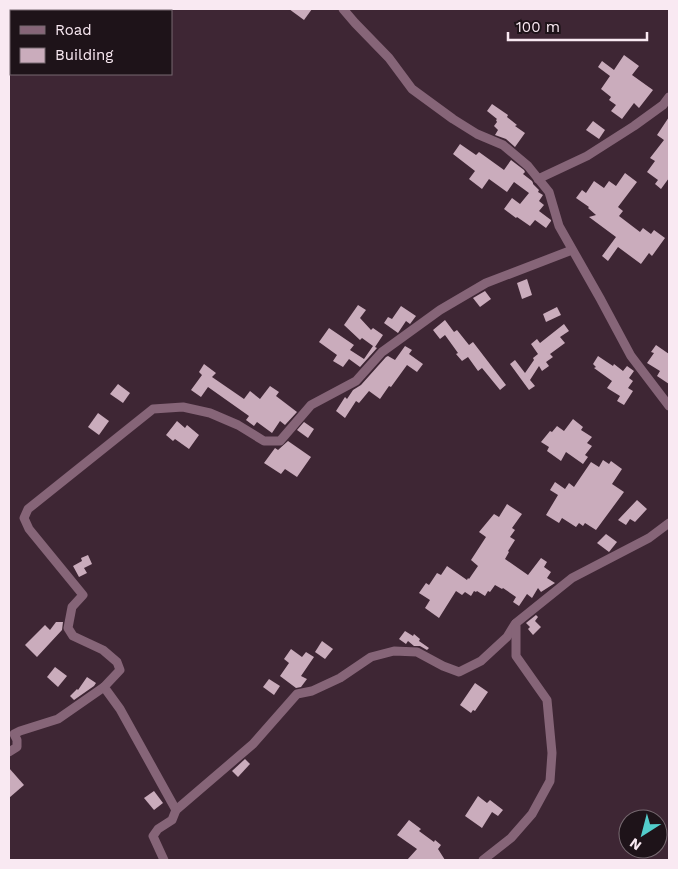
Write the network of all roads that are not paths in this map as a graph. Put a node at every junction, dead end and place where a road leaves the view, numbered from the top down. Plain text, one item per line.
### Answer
1 (343, 9) edge
2 (669, 97) edge
3 (538, 179) junction
4 (572, 250) junction
5 (669, 406) edge
6 (669, 523) edge
7 (516, 623) junction
8 (104, 687) junction
9 (9, 752) edge
10 (176, 810) junction
11 (164, 860) edge
12 (483, 860) edge

1 - 3 street
2 - 3 street
3 - 4 street
4 - 5 street
4 - 8 street
6 - 7 street
7 - 10 street
7 - 12 street
8 - 9 street
8 - 10 street
10 - 11 street

